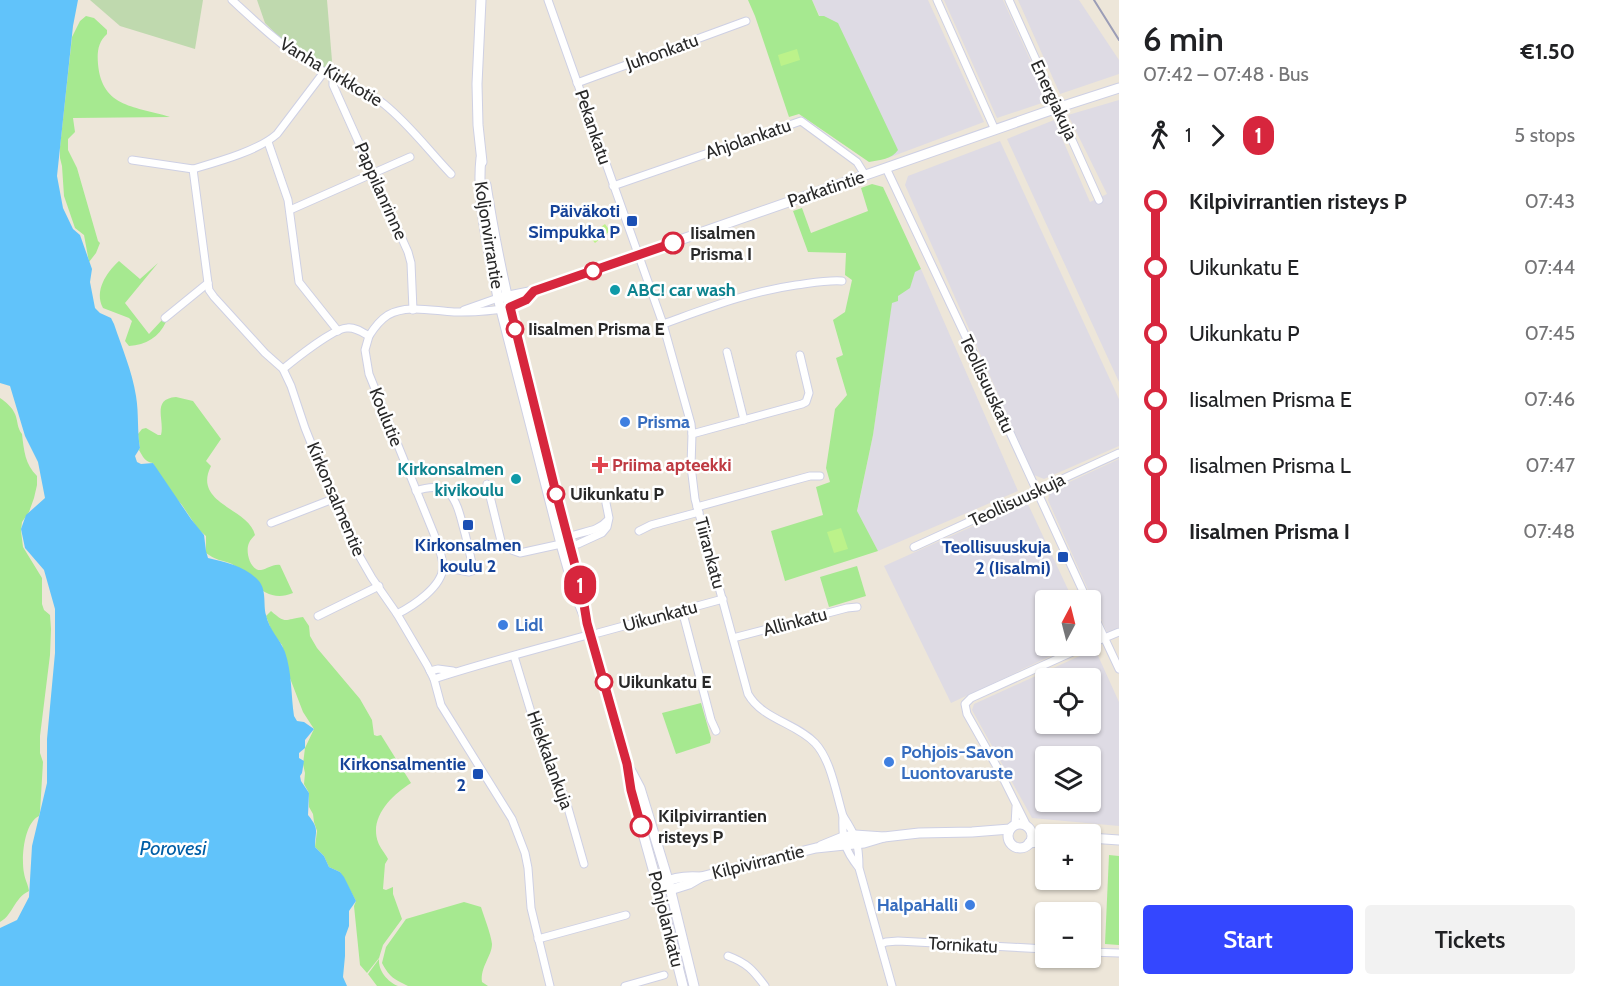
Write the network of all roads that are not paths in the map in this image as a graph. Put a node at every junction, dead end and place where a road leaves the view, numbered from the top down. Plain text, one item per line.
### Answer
1 (232, 0) edge
2 (481, 0) edge
3 (548, 0) edge
4 (937, 0) edge
5 (1008, 0) edge
6 (746, 21) dead end
7 (324, 72) junction
8 (333, 76) junction
9 (577, 82) junction
10 (1119, 88) edge
11 (1057, 108) junction
12 (996, 130) junction
13 (268, 142) junction
14 (410, 157) dead end
15 (132, 160) dead end
16 (886, 168) junction
17 (193, 170) junction
18 (373, 173) junction
19 (451, 174) dead end
20 (865, 175) junction
21 (614, 186) junction
22 (1100, 200) dead end
23 (290, 210) junction
24 (638, 255) junction
25 (842, 281) dead end
26 (208, 283) junction
27 (534, 291) junction
28 (503, 297) junction
29 (506, 308) junction
30 (413, 310) junction
31 (456, 312) junction
32 (165, 318) dead end
33 (663, 324) junction
34 (338, 331) junction
35 (369, 336) junction
36 (727, 352) dead end
37 (800, 355) dead end
38 (283, 369) junction
39 (744, 420) junction
40 (692, 434) junction
41 (1119, 453) edge
42 (820, 476) dead end
43 (487, 484) dead end
44 (416, 491) junction
45 (1037, 491) junction
46 (333, 499) junction
47 (606, 503) dead end
48 (698, 510) junction
49 (271, 523) dead end
50 (639, 531) dead end
51 (566, 542) junction
52 (914, 547) dead end
53 (443, 567) junction
54 (379, 586) junction
55 (1082, 590) edge
56 (723, 599) junction
57 (857, 607) dead end
58 (682, 610) junction
59 (397, 614) junction
60 (318, 616) dead end
61 (1101, 630) edge
62 (1119, 632) edge
63 (598, 633) dead end
64 (584, 636) dead end
65 (733, 638) junction
66 (1105, 638) junction
67 (1101, 640) edge
68 (514, 656) junction
69 (1065, 656) edge
70 (1119, 669) edge
71 (430, 671) junction
72 (455, 671) junction
73 (434, 679) junction
74 (716, 731) dead end
75 (627, 764) junction
76 (1016, 804) junction
77 (843, 816) junction
78 (1012, 827) junction
79 (1029, 829) junction
80 (1035, 831) edge
81 (972, 832) junction
82 (1101, 839) edge
83 (856, 840) junction
84 (1119, 840) edge
85 (844, 841) junction
86 (1008, 841) junction
87 (1035, 842) edge
88 (1029, 843) junction
89 (584, 864) dead end
90 (859, 868) junction
91 (669, 885) junction
92 (658, 888) junction
93 (626, 915) dead end
94 (538, 939) junction
95 (880, 944) junction
96 (1035, 948) edge
97 (1101, 952) edge
98 (1119, 953) edge
99 (728, 956) dead end
100 (664, 975) dead end
101 (550, 986) edge
102 (625, 986) edge
103 (683, 986) edge
104 (694, 986) edge
105 (765, 986) edge
106 (892, 986) edge

1 - 7 street, Vanha Kirkkotie
2 - 28 main road, Koljonvirrantie
3 - 9 street, Pekankatu
4 - 12 street
5 - 11 street, Energiakuja
6 - 9 street, Juhonkatu
7 - 8 street, Vanha Kirkkotie
7 - 13 street
8 - 18 street, Pappilanrinne
8 - 19 street, Vanha Kirkkotie
9 - 21 street, Pekankatu
10 - 11 main road, Parkatintie
11 - 12 main road, Parkatintie
11 - 22 street, Energiakuja
12 - 16 main road, Parkatintie
13 - 17 street
13 - 23 street
14 - 18 street
15 - 17 street
16 - 20 main road, Parkatintie
16 - 45 street, Teollisuuskatu
17 - 26 street, Kirkonsalmentie
18 - 23 street
18 - 30 street, Pappilanrinne
20 - 21 street, Ahjolankatu
20 - 24 main road, Parkatintie
21 - 24 street, Pekankatu
23 - 34 street
24 - 27 main road, Parkatintie
24 - 33 street, Tiirankatu
25 - 33 street
26 - 32 street
26 - 38 street, Kirkonsalmentie
27 - 28 main road, Parkatintie
27 - 29 main road, Parkatintie
28 - 29 main road, Koljonvirrantie
28 - 31 street
29 - 31 street
29 - 51 main road, Koljonvirrantie
30 - 31 street
30 - 35 street
33 - 40 street, Tiirankatu
34 - 35 street
34 - 38 street
35 - 44 street, Koulutie
36 - 39 street
37 - 39 street
38 - 46 street, Kirkonsalmentie
39 - 40 street
40 - 48 street, Tiirankatu
41 - 45 street, Teollisuuskuja
42 - 48 street
43 - 51 street
44 - 53 street, Koulutie
44 - 53 street
45 - 52 street, Teollisuuskuja
45 - 55 street, Teollisuuskatu
46 - 49 street
46 - 54 street, Kirkonsalmentie
47 - 51 street
48 - 50 street
48 - 56 street, Tiirankatu
51 - 75 main road, Koljonvirrantie
53 - 59 street
54 - 59 street, Kirkonsalmentie
54 - 60 street
56 - 58 street, Uikunkatu
56 - 65 street, Tiirankatu
57 - 65 street, Allinkatu
58 - 63 street, Uikunkatu
58 - 74 street
59 - 71 street, Kirkonsalmentie
61 - 66 street
62 - 66 street
64 - 68 street
65 - 77 street, Tiirankatu
66 - 67 street
66 - 70 street
68 - 72 street
68 - 89 street, Hiekkalankuja
69 - 76 street
71 - 72 street
71 - 73 street, Kirkonsalmentie
72 - 73 street
73 - 94 street, Kirkonsalmentie
75 - 91 main road, Pohjolankatu
75 - 92 main road, Pohjolankatu
76 - 78 street
76 - 79 street
77 - 83 street, Tiirankatu
77 - 85 street, Tiirankatu
78 - 79 main road
78 - 81 main road, Kilpivirrantie
78 - 86 main road
79 - 80 main road
79 - 88 main road
81 - 83 main road, Kilpivirrantie
81 - 86 main road, Kilpivirrantie
82 - 84 main road
83 - 85 main road, Kilpivirrantie
83 - 90 street
85 - 90 street
85 - 91 main road, Kilpivirrantie
86 - 88 main road
87 - 88 main road
90 - 95 street
91 - 92 main road
91 - 104 main road, Pohjolankatu
92 - 103 main road, Pohjolankatu
93 - 94 street
94 - 101 street, Kirkonsalmentie
95 - 96 street, Tornikatu
95 - 106 street
97 - 98 street
99 - 105 street
100 - 102 street

